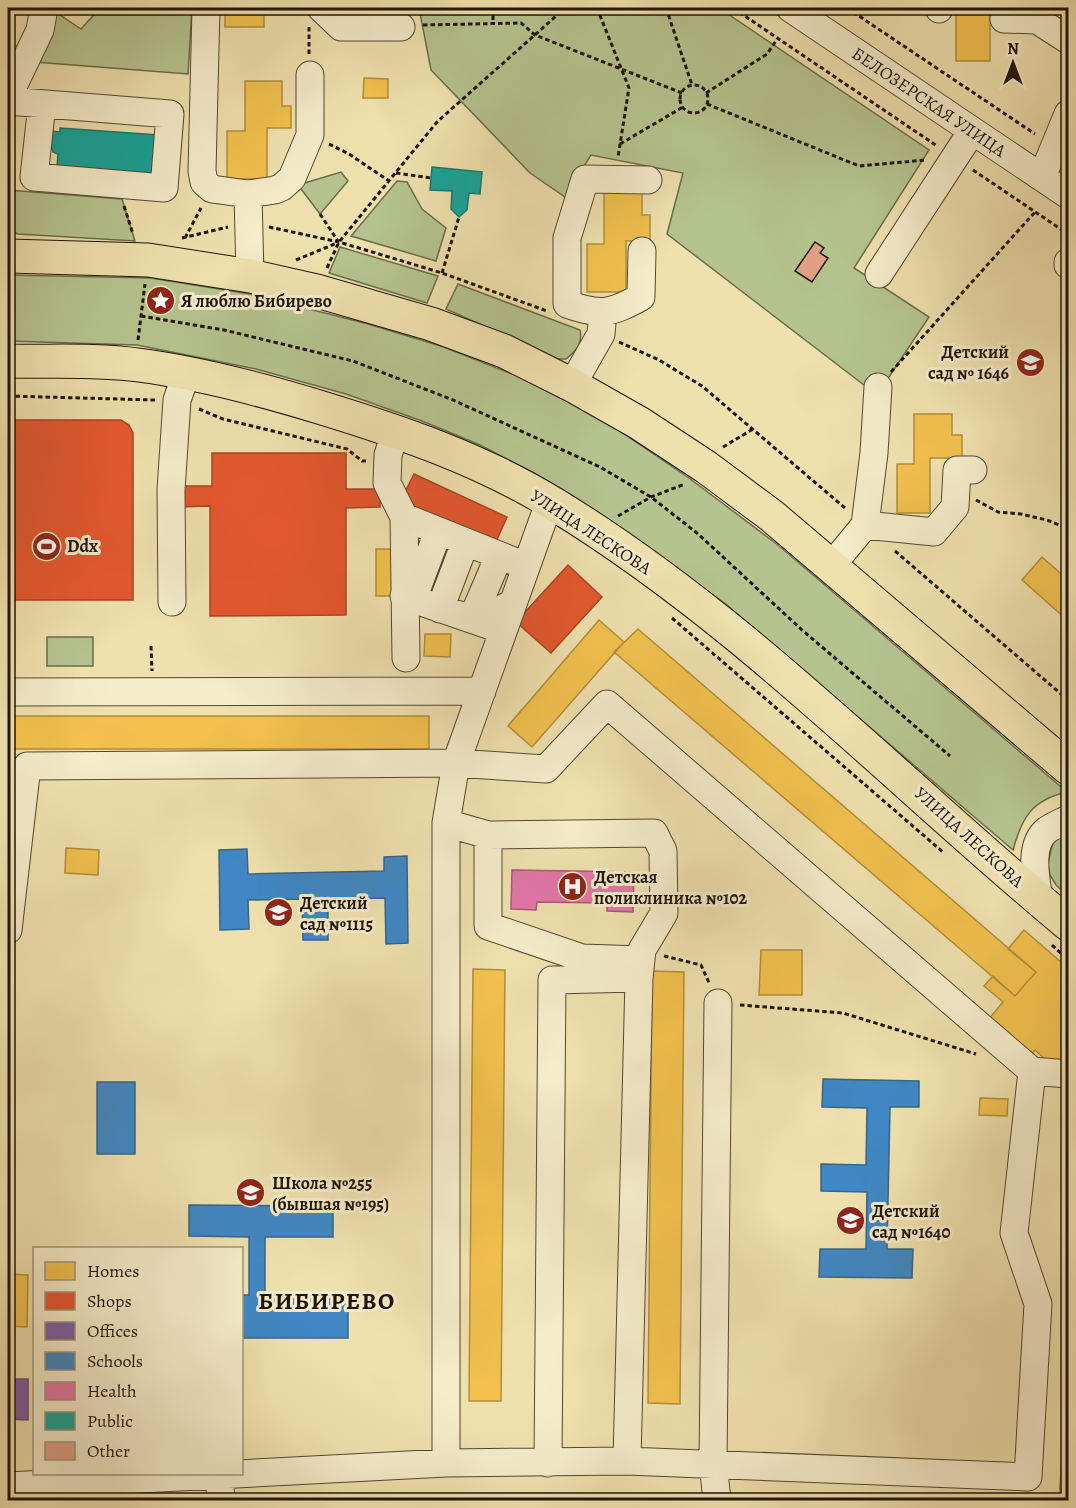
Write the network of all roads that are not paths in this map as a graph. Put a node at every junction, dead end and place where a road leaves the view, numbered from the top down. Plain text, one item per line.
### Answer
1 (45, 8) edge
2 (206, 8) edge
3 (790, 8) edge
4 (315, 13) edge
5 (1004, 19) dead end
6 (401, 27) road end
7 (1068, 40) edge
8 (310, 65) road end
9 (8, 99) edge
10 (42, 104) junction
11 (1068, 114) edge
12 (972, 131) junction
13 (1042, 177) junction
14 (648, 180) dead end
15 (248, 194) junction
16 (1068, 195) edge
17 (642, 251) dead end
18 (8, 256) edge
19 (8, 267) edge
20 (879, 274) dead end
21 (250, 276) junction
22 (603, 312) junction
23 (8, 346) edge
24 (8, 361) edge
25 (187, 372) junction
26 (572, 385) junction
27 (878, 387) road end
28 (396, 430) junction
29 (964, 480) road end
30 (552, 503) junction
31 (404, 517) junction
32 (865, 525) junction
33 (438, 532) junction
34 (536, 541) junction
35 (465, 543) junction
36 (510, 560) junction
37 (832, 566) junction
38 (409, 598) junction
39 (172, 602) dead end
40 (440, 609) junction
41 (406, 658) dead end
42 (482, 691) junction
43 (8, 692) edge
44 (456, 763) junction
45 (1068, 768) edge
46 (1068, 785) edge
47 (1068, 819) edge
48 (446, 823) junction
49 (488, 835) junction
50 (1048, 895) edge
51 (8, 930) edge
52 (1059, 934) edge
53 (641, 963) junction
54 (718, 1003) road end
55 (1032, 1071) junction
56 (1068, 1074) edge
57 (627, 1461) junction
58 (548, 1462) junction
59 (446, 1463) junction
60 (713, 1463) junction
61 (8, 1486) edge
62 (220, 1488) edge
63 (717, 1500) edge

1 - 9 street
2 - 15 street
3 - 12 street, БЕЛОЗЕРСКАЯ УЛИЦА
4 - 6 street
5 - 7 street
8 - 15 street
9 - 10 street
10 - 10 street
11 - 13 street
12 - 13 street, БЕЛОЗЕРСКАЯ УЛИЦА
12 - 20 street
13 - 16 street, БЕЛОЗЕРСКАЯ УЛИЦА
14 - 22 street
15 - 21 street
17 - 22 street
18 - 21 main road
19 - 46 street
21 - 26 main road
22 - 26 street
23 - 50 street, УЛИЦА ЛЕСКОВА
24 - 25 main road, УЛИЦА ЛЕСКОВА
25 - 28 main road, УЛИЦА ЛЕСКОВА
25 - 39 street
26 - 37 main road
27 - 32 street
28 - 30 main road, УЛИЦА ЛЕСКОВА
28 - 31 street
29 - 32 street
30 - 34 street
30 - 50 main road, УЛИЦА ЛЕСКОВА
31 - 33 street
31 - 38 street
32 - 37 street
33 - 35 street
33 - 38 street
34 - 36 street
34 - 42 street
35 - 36 street
35 - 40 street
36 - 40 street
37 - 45 main road
38 - 40 street
38 - 41 street
42 - 43 street
42 - 44 street
44 - 48 street
44 - 51 street
44 - 55 street
47 - 50 street
48 - 49 street
48 - 59 street
49 - 53 street
49 - 53 street
50 - 52 main road, УЛИЦА ЛЕСКОВА
53 - 57 street
53 - 58 street
54 - 60 street
55 - 56 street
55 - 60 street
57 - 58 street
57 - 60 street
58 - 59 street
59 - 62 street
60 - 63 street
61 - 62 street

